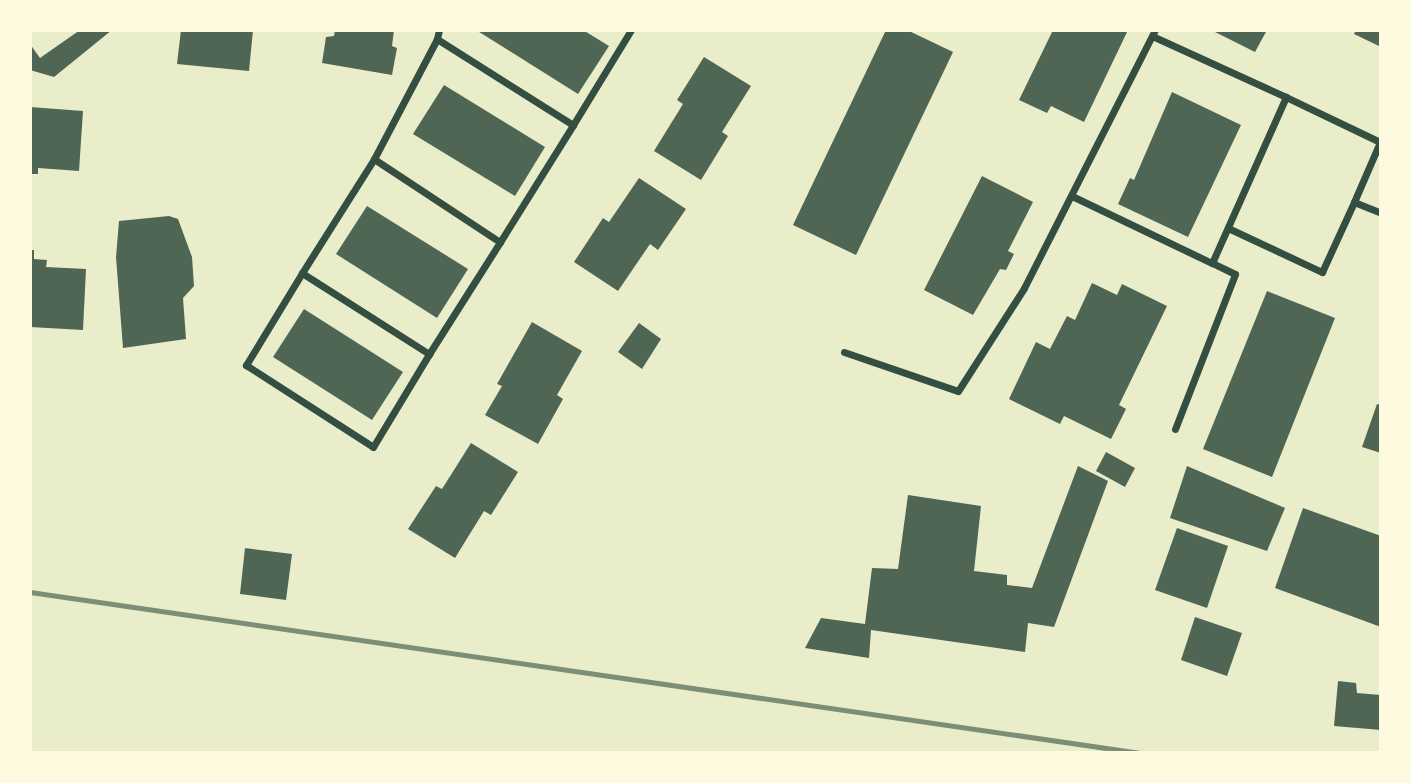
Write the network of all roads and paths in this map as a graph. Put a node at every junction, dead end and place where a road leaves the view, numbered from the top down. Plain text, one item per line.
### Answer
1 (439, 30) edge
2 (631, 30) edge
3 (1153, 33) edge
4 (437, 38) junction
5 (1286, 97) junction
6 (573, 125) junction
7 (374, 159) junction
8 (1073, 197) junction
9 (1354, 202) junction
10 (1381, 213) edge
11 (1228, 228) junction
12 (500, 242) junction
13 (1212, 263) junction
14 (302, 273) junction
15 (844, 352) dead end
16 (429, 354) junction
17 (1175, 429) dead end

1 - 4 street
2 - 6 street
3 - 5 street
3 - 8 street
4 - 6 street
4 - 7 street
5 - 9 street
5 - 11 street
6 - 12 street
7 - 12 street
7 - 14 street
8 - 13 street
8 - 15 street
9 - 10 street
9 - 11 street
11 - 13 street
12 - 16 street
13 - 17 street
14 - 16 street
14 - 16 street

